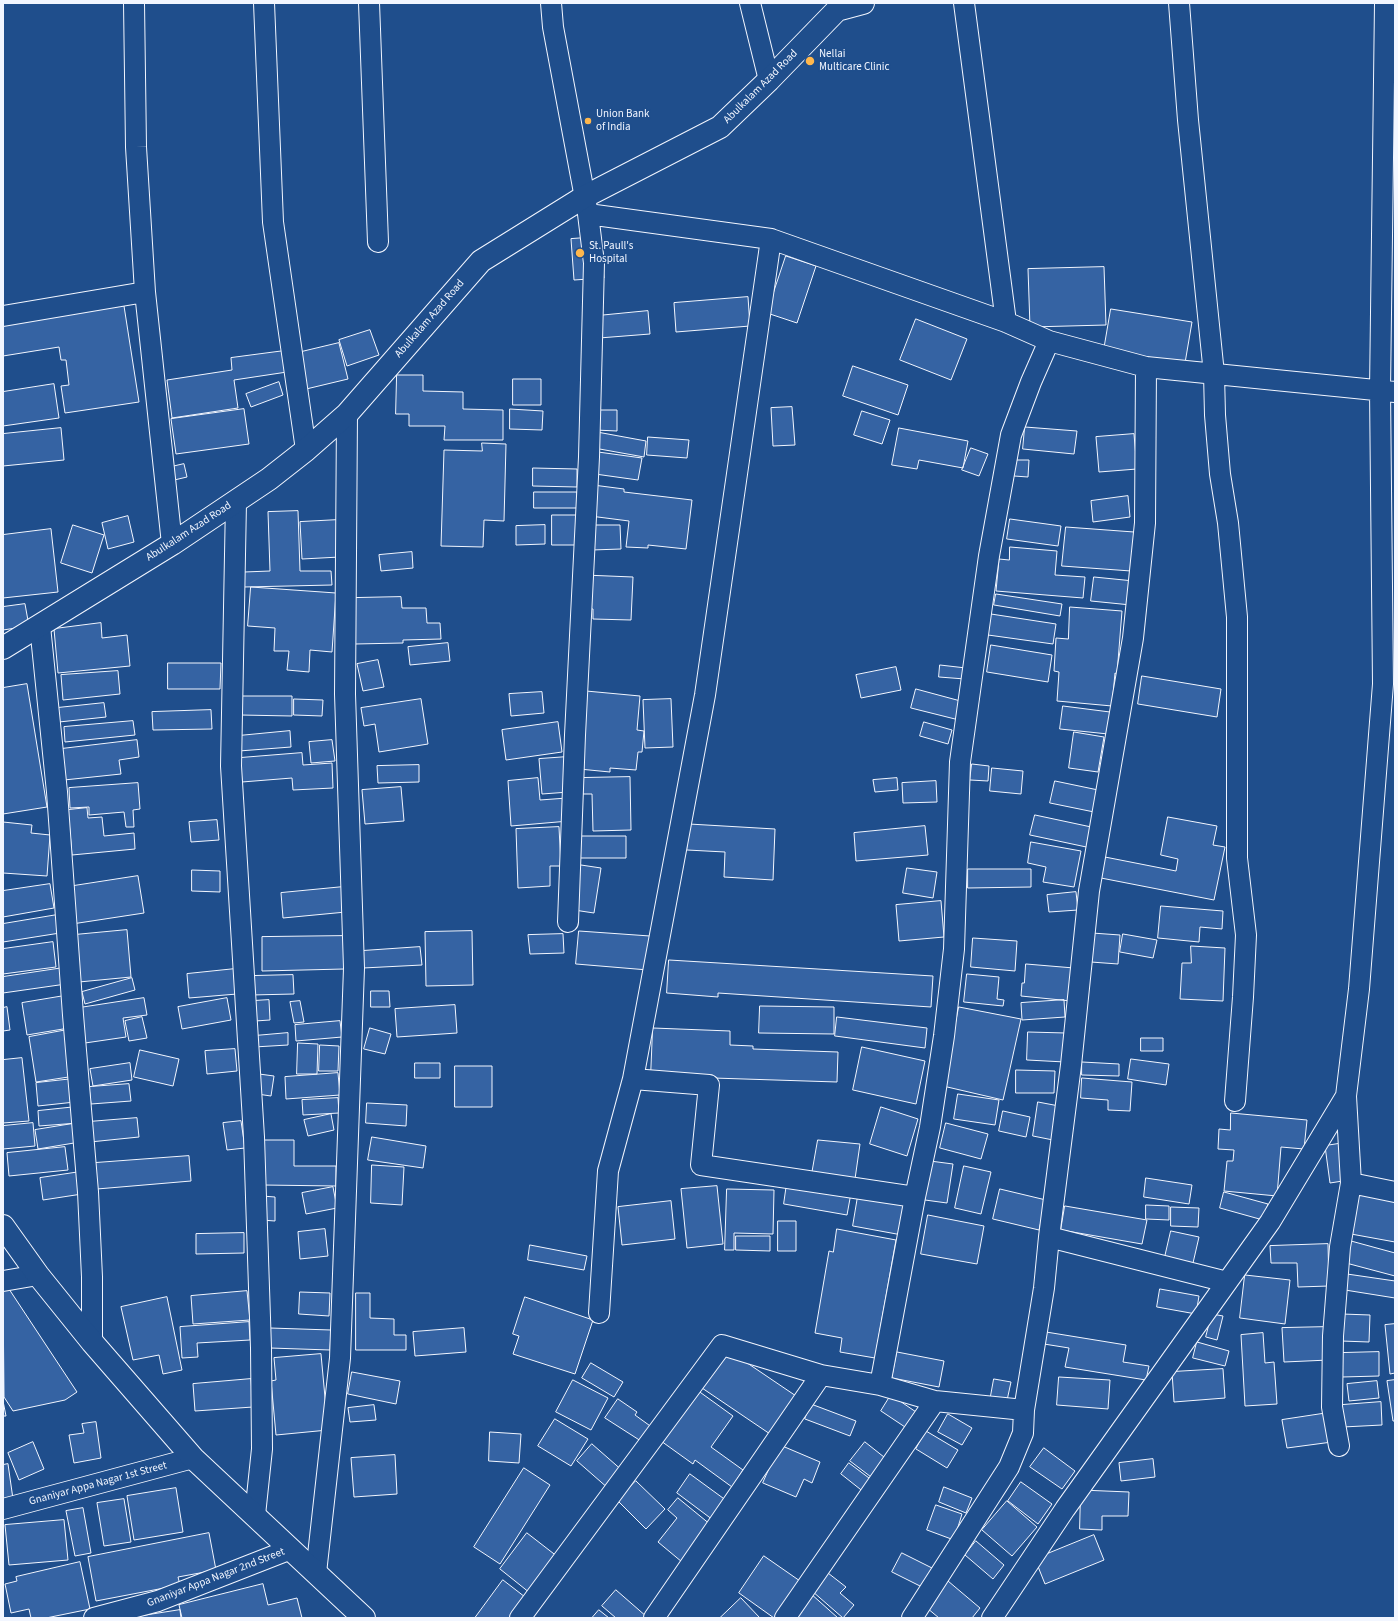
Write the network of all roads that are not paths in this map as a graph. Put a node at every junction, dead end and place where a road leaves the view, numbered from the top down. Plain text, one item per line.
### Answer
1 (134, 3) edge
2 (264, 3) edge
3 (369, 3) edge
4 (551, 3) edge
5 (750, 3) edge
6 (863, 3) edge
7 (964, 3) edge
8 (1179, 3) edge
9 (1385, 3) edge
10 (769, 80) junction
11 (586, 206) junction
12 (771, 239) junction
13 (378, 242) dead end
14 (145, 292) junction
15 (3, 316) edge
16 (1006, 322) junction
17 (1049, 340) junction
18 (1146, 367) junction
19 (1214, 374) junction
20 (1387, 391) edge
21 (347, 414) junction
22 (306, 450) junction
23 (236, 502) junction
24 (172, 544) junction
25 (40, 626) junction
26 (3, 648) edge
27 (568, 922) dead end
28 (633, 1079) junction
29 (1346, 1096) junction
30 (1235, 1101) dead end
31 (1351, 1183) junction
32 (1395, 1192) edge
33 (915, 1198) junction
34 (3, 1226) edge
35 (1049, 1237) junction
36 (38, 1275) junction
37 (3, 1281) edge
38 (1227, 1282) junction
39 (599, 1313) dead end
40 (92, 1342) junction
41 (821, 1375) junction
42 (880, 1385) junction
43 (935, 1401) junction
44 (1024, 1410) junction
45 (1339, 1446) dead end
46 (193, 1458) junction
47 (3, 1509) edge
48 (254, 1515) junction
49 (291, 1549) junction
50 (316, 1573) junction
51 (94, 1618) edge
52 (364, 1618) edge
53 (520, 1618) edge
54 (654, 1618) edge
55 (785, 1618) edge
56 (912, 1618) edge
57 (992, 1618) edge

1 - 14 street
2 - 22 street
3 - 13 street
4 - 11 street
5 - 10 street
6 - 10 main road, Abulkalam Azad Road
7 - 16 street
8 - 19 street
9 - 20 street
10 - 11 main road, Abulkalam Azad Road
11 - 12 street
11 - 21 main road, Abulkalam Azad Road
11 - 27 street
12 - 16 street
12 - 28 street
14 - 15 street
14 - 24 street
16 - 17 street
17 - 18 street
17 - 33 street
18 - 19 street
18 - 35 street
19 - 20 street
19 - 30 street
20 - 29 street
21 - 22 main road, Abulkalam Azad Road
21 - 50 street
22 - 23 main road, Abulkalam Azad Road
23 - 24 main road, Abulkalam Azad Road
23 - 48 street
24 - 25 main road, Abulkalam Azad Road
25 - 26 main road, Abulkalam Azad Road
25 - 40 street
28 - 33 street
28 - 39 street
29 - 31 street
29 - 38 street
31 - 32 street
31 - 45 street
33 - 42 street
34 - 36 main road
35 - 38 street
35 - 44 street
36 - 37 street
36 - 40 main road
38 - 57 street
40 - 46 main road
41 - 42 street
41 - 53 street
41 - 54 street
42 - 43 street
43 - 44 street
43 - 55 street
44 - 56 street
46 - 47 street, Gnaniyar Appa Nagar 1st Street
46 - 48 main road
48 - 49 main road
49 - 50 main road
49 - 51 street, Gnaniyar Appa Nagar 2nd Street
50 - 52 main road

